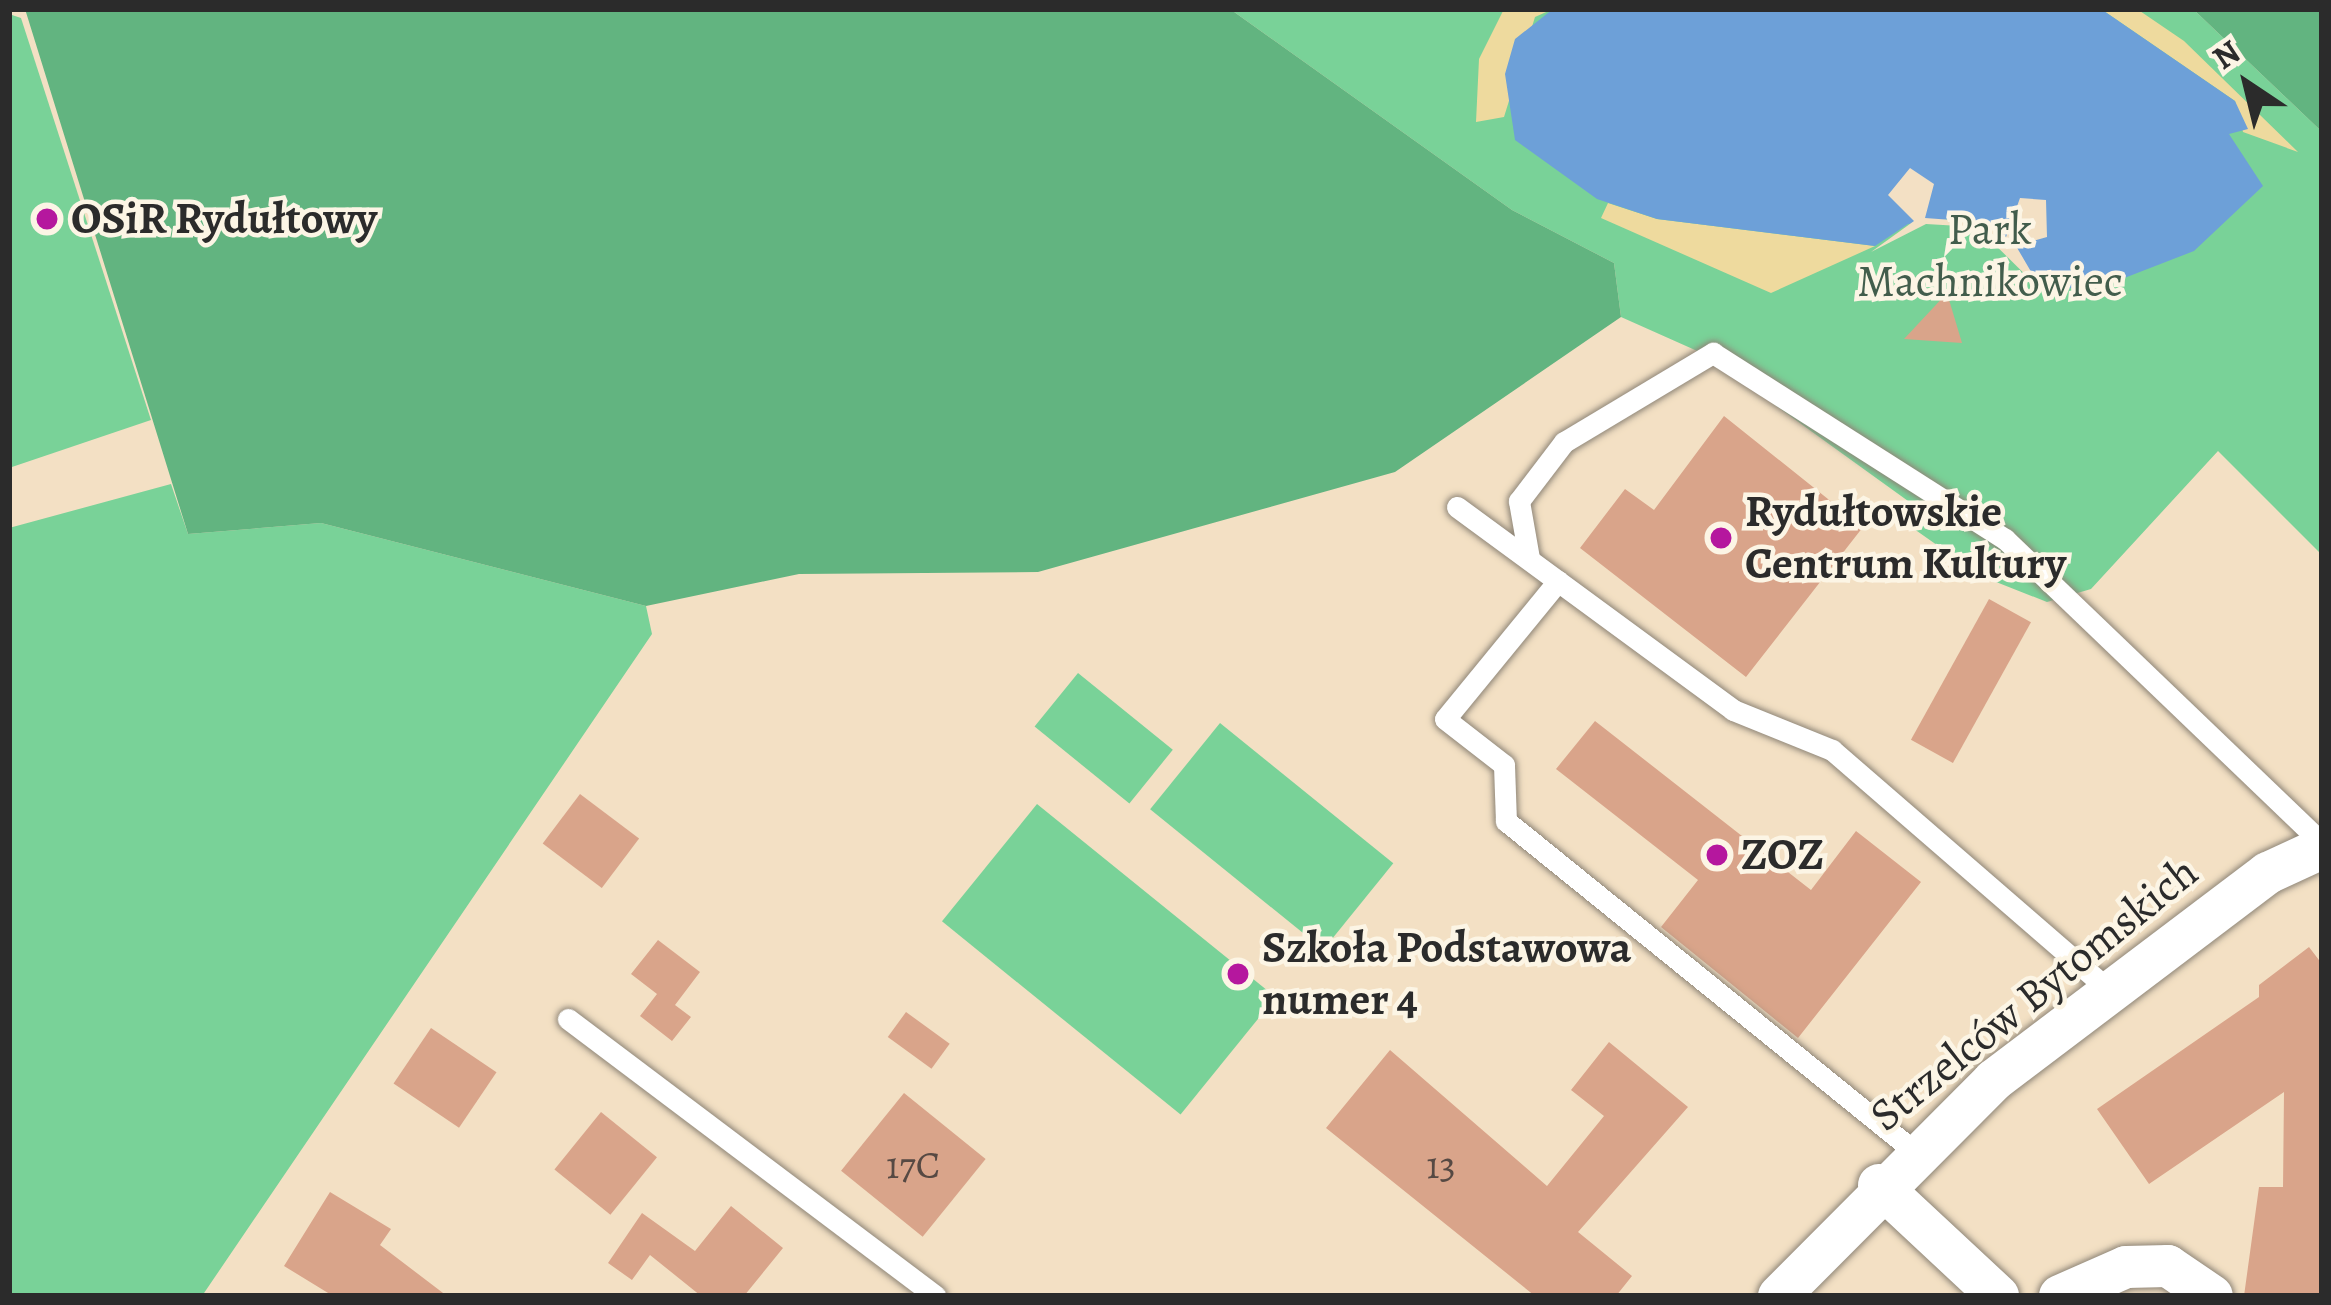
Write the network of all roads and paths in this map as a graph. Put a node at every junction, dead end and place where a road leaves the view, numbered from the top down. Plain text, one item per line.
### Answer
1 (1457, 507) dead end
2 (1529, 558) junction
3 (1558, 581) junction
4 (2322, 845) edge
5 (2110, 991) junction
6 (568, 1018) dead end
7 (1914, 1151) junction
8 (1879, 1185) junction
9 (935, 1296) edge
10 (1779, 1296) edge
11 (1998, 1296) edge
12 (2060, 1296) edge
13 (2212, 1296) edge

1 - 2 lane
2 - 3 lane
2 - 4 lane
3 - 5 lane
3 - 7 lane
4 - 5 street, Strzelców Bytomskich
5 - 7 street, Strzelców Bytomskich
6 - 9 lane
7 - 8 street, Strzelców Bytomskich
8 - 10 street, Strzelców Bytomskich
8 - 11 street
12 - 13 street

